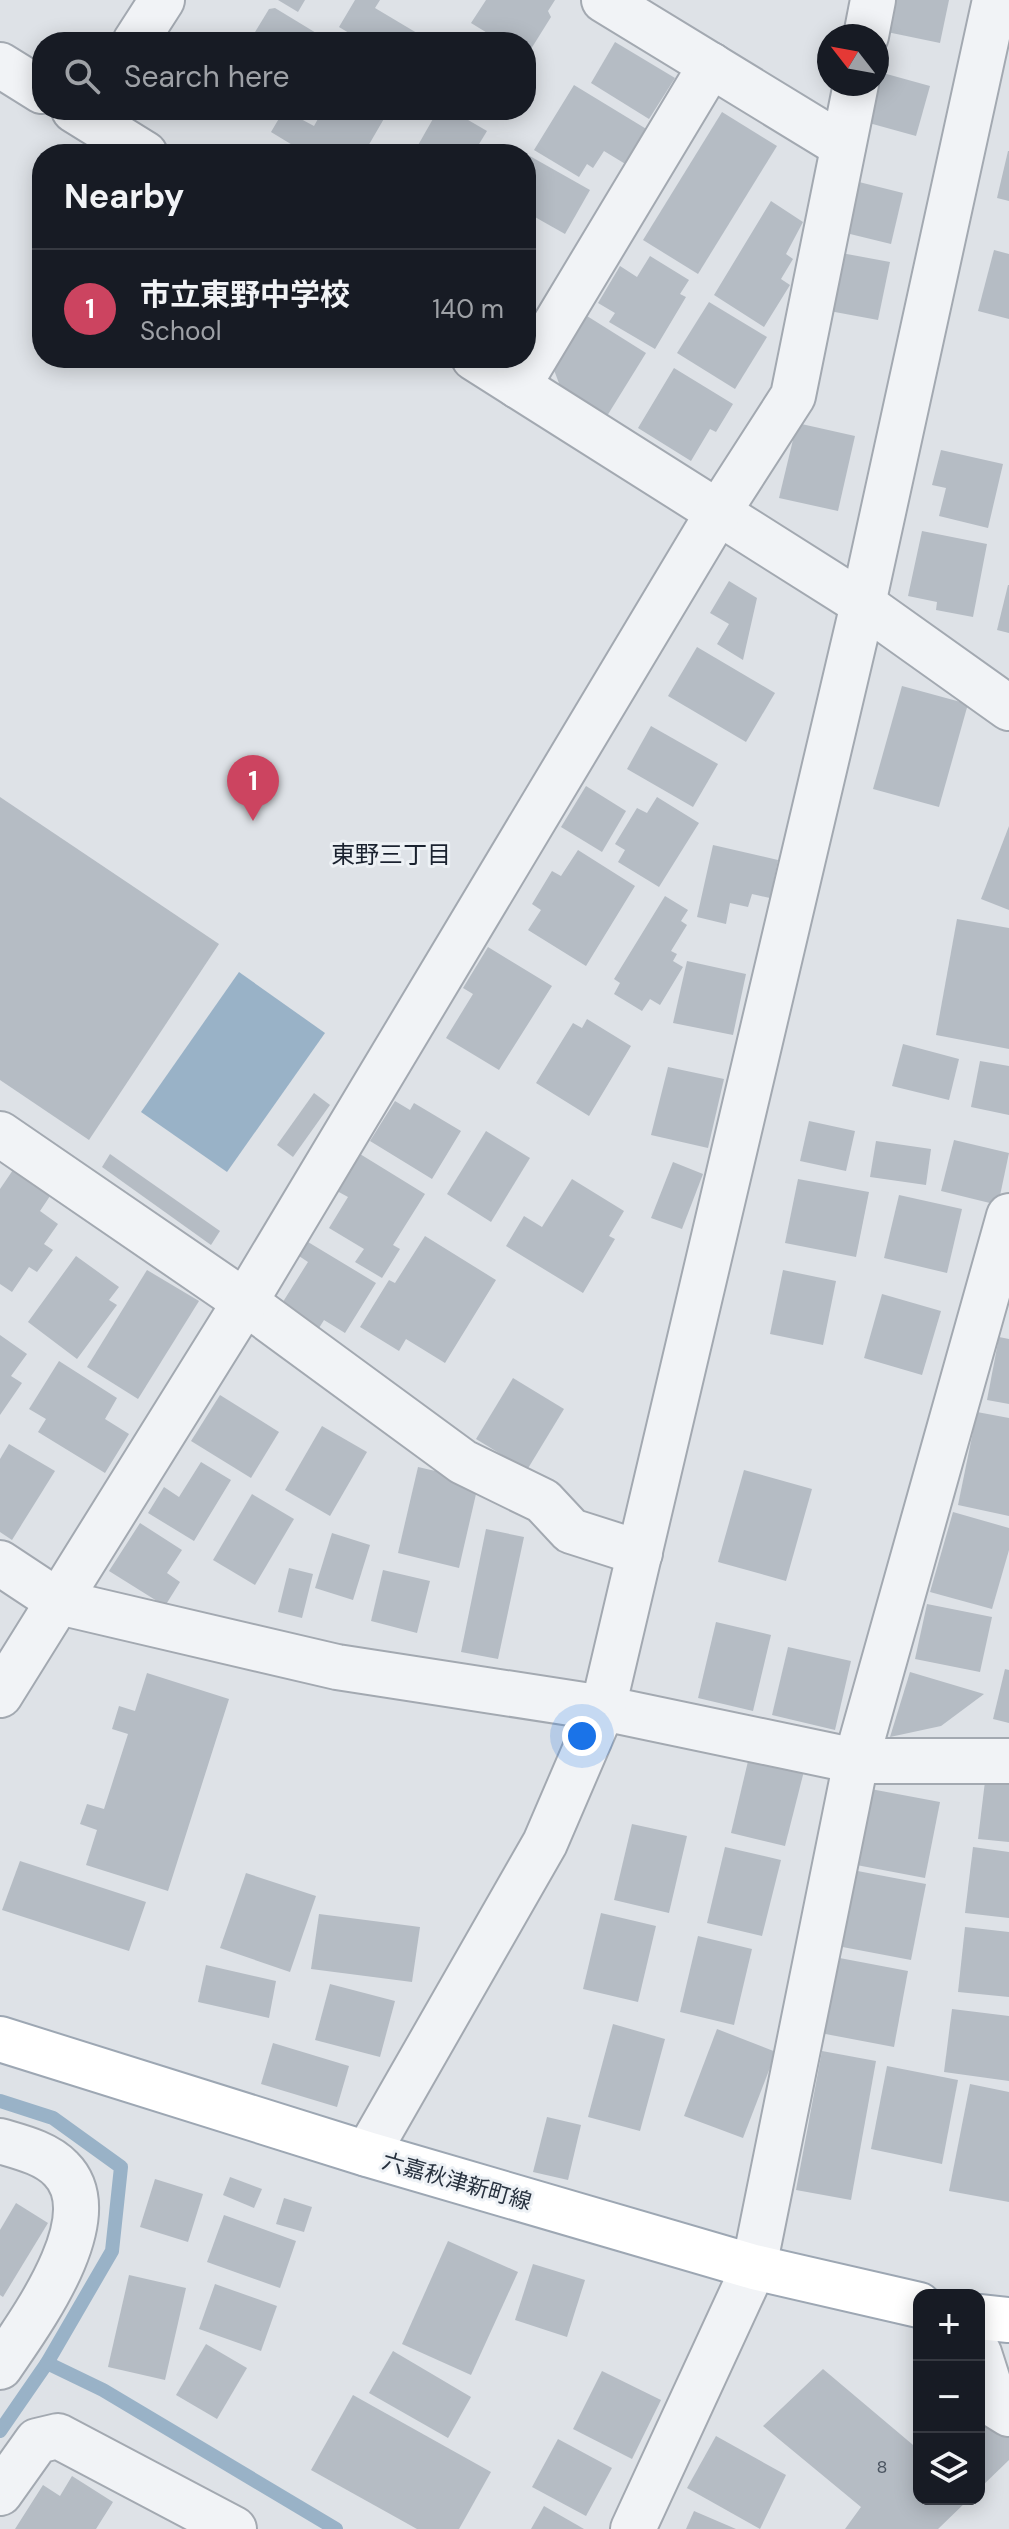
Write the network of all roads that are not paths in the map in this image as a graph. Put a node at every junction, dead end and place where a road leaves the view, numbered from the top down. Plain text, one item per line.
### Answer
1 (162, 0) edge
2 (604, 0) edge
3 (873, 0) edge
4 (995, 0) edge
5 (868, 24) edge
6 (141, 32) edge
7 (0, 65) edge
8 (711, 65) junction
9 (32, 85) edge
10 (853, 96) edge
11 (94, 120) edge
12 (130, 144) edge
13 (843, 146) junction
14 (536, 356) edge
15 (490, 368) edge
16 (529, 368) edge
17 (518, 386) junction
18 (719, 511) junction
19 (863, 604) junction
20 (1009, 708) edge
21 (0, 1134) edge
22 (1009, 1216) edge
23 (245, 1302) junction
24 (640, 1553) junction
25 (0, 1563) edge
26 (59, 1602) junction
27 (0, 1695) edge
28 (603, 1708) junction
29 (856, 1761) junction
30 (1009, 1761) edge
31 (0, 2039) edge
32 (0, 2141) edge
33 (367, 2154) junction
34 (754, 2267) junction
35 (913, 2304) edge
36 (985, 2318) edge
37 (1009, 2320) edge
38 (982, 2361) edge
39 (0, 2367) edge
40 (1009, 2414) edge
41 (0, 2493) edge
42 (234, 2529) edge
43 (633, 2529) edge

1 - 6 street
2 - 8 street
3 - 5 street
4 - 19 street
7 - 9 street
8 - 13 street
8 - 14 street
10 - 13 street
11 - 12 street
13 - 18 street
15 - 17 street
16 - 17 street
17 - 18 street
18 - 19 street
18 - 23 street
19 - 20 street
19 - 24 street
21 - 23 street
22 - 29 street
23 - 24 street
23 - 26 street
24 - 28 street
25 - 26 street
26 - 27 street
26 - 28 street
28 - 29 street
28 - 33 street
29 - 30 street
29 - 34 street
31 - 33 main road, 六嘉秋津新町線
32 - 39 street
33 - 34 main road, 六嘉秋津新町線
34 - 35 main road, 六嘉秋津新町線
34 - 43 street
36 - 37 main road
38 - 40 street
41 - 42 street

